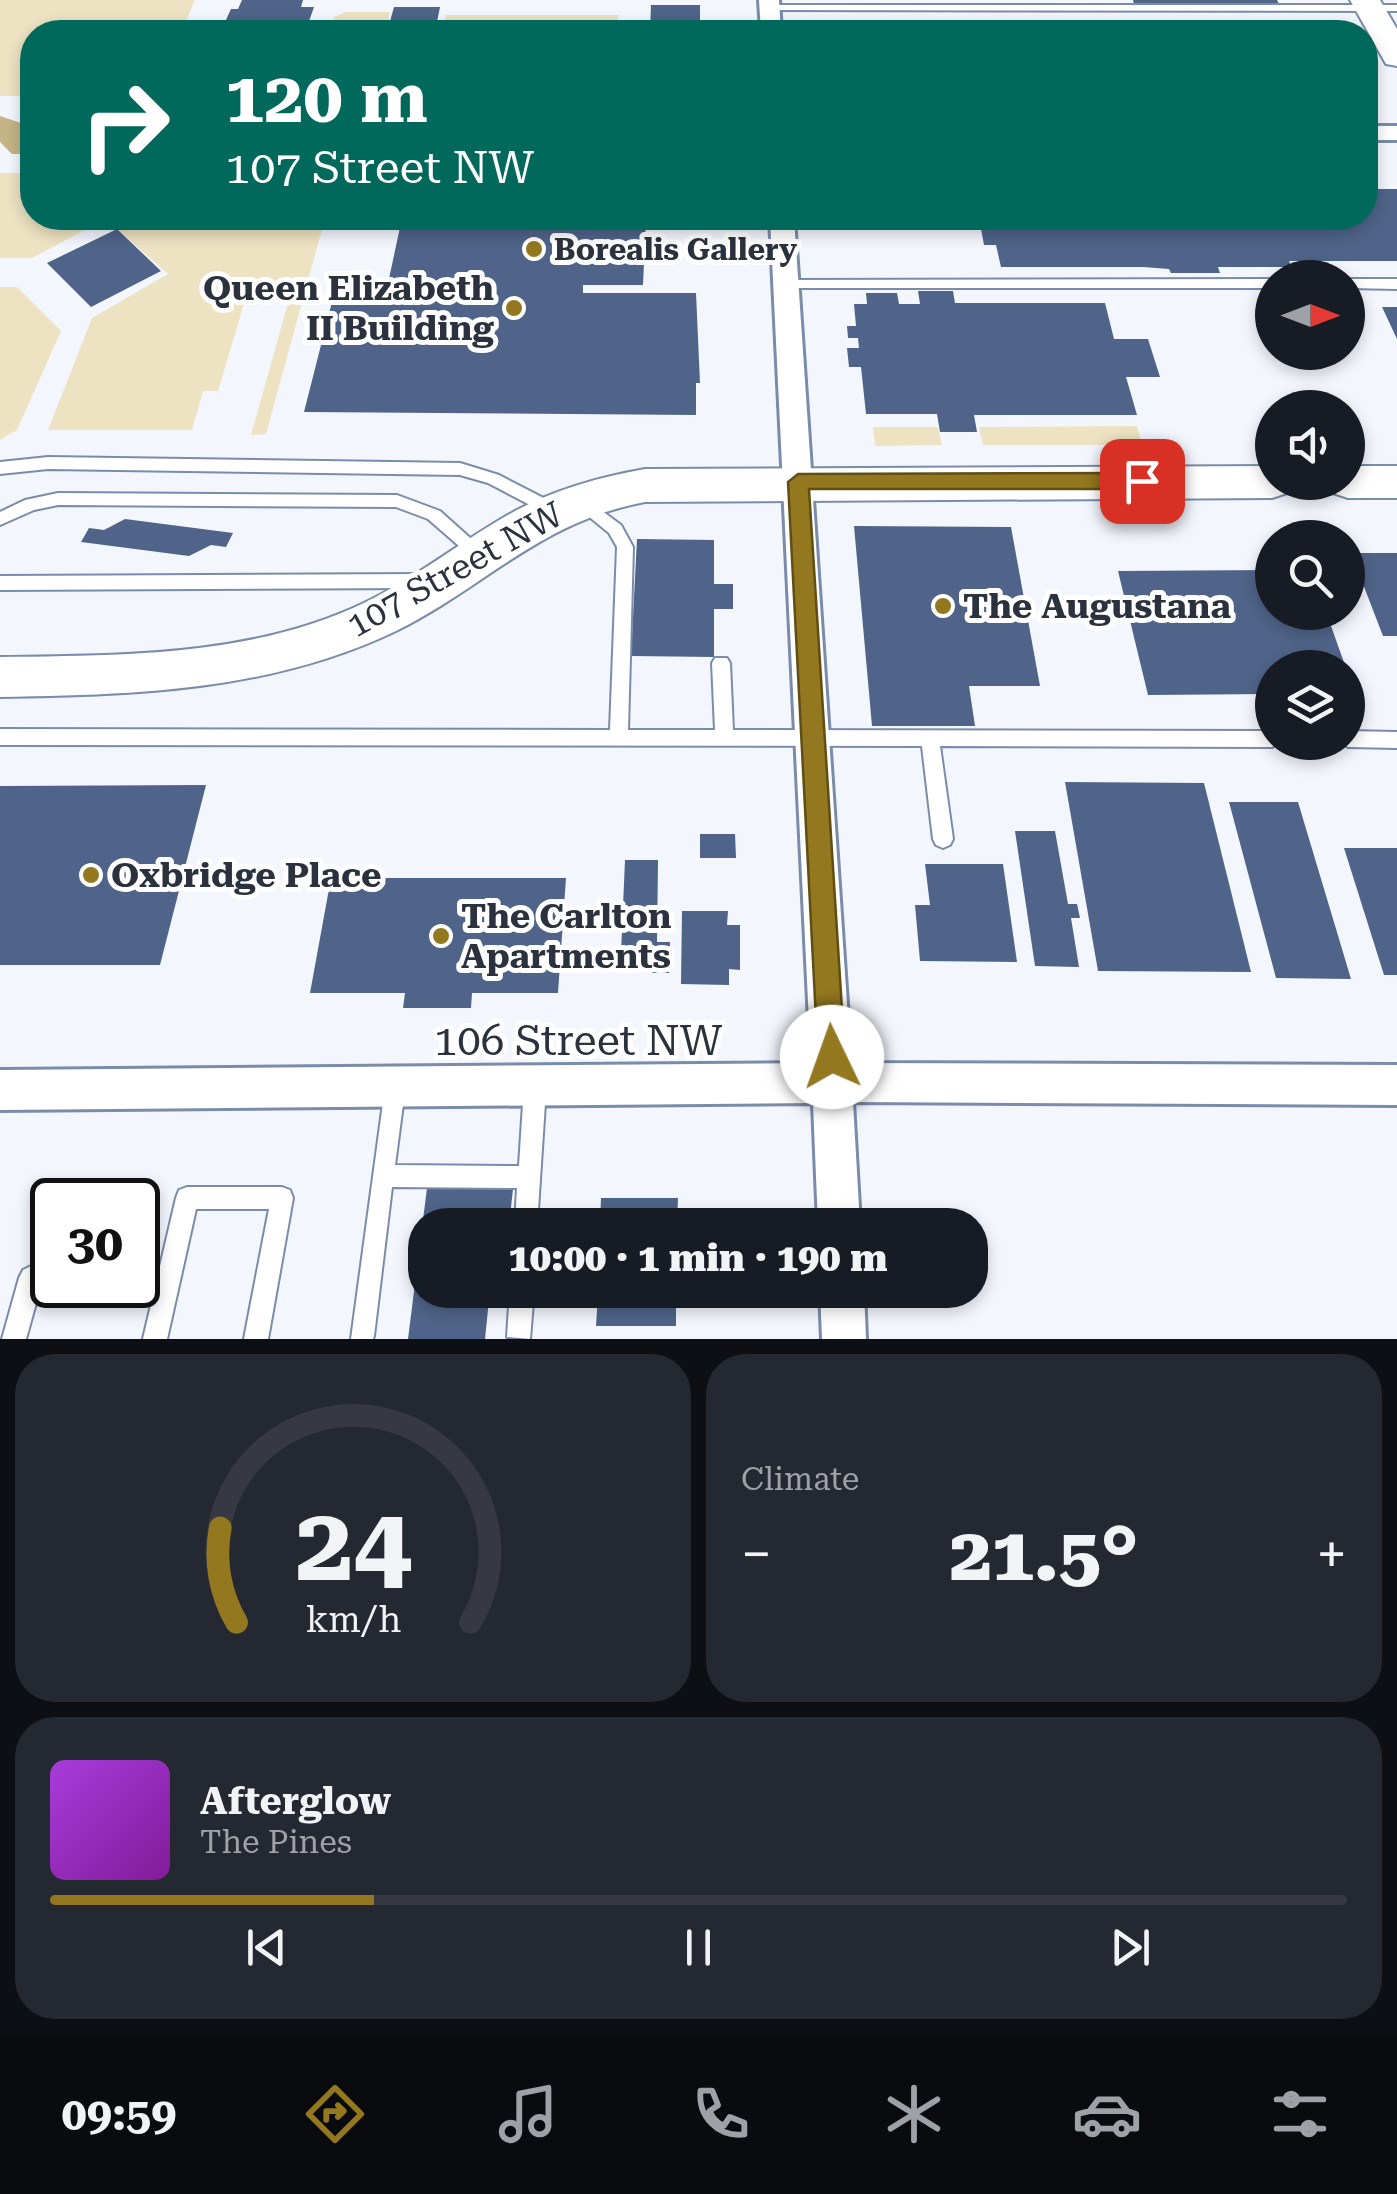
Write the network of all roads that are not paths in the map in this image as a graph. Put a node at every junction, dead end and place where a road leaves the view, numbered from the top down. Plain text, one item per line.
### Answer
1 (769, 4) edge
2 (1377, 6) edge
3 (1397, 58) edge
4 (783, 230) edge
5 (1255, 284) edge
6 (1365, 284) edge
7 (1397, 284) edge
8 (786, 285) junction
9 (0, 468) edge
10 (798, 482) junction
11 (1255, 482) edge
12 (1365, 482) edge
13 (1397, 482) edge
14 (568, 506) junction
15 (0, 519) edge
16 (480, 554) junction
17 (442, 581) junction
18 (0, 583) edge
19 (721, 663) dead end
20 (0, 678) edge
21 (0, 737) edge
22 (619, 738) junction
23 (724, 738) junction
24 (814, 738) junction
25 (930, 738) junction
26 (1255, 739) edge
27 (1365, 739) edge
28 (1397, 740) edge
29 (942, 838) dead end
30 (833, 1084) junction
31 (1397, 1085) edge
32 (535, 1088) junction
33 (394, 1089) junction
34 (0, 1090) edge
35 (383, 1176) junction
36 (530, 1176) junction
37 (527, 1208) edge
38 (838, 1208) edge
39 (30, 1282) edge
40 (520, 1308) edge
41 (843, 1308) edge
42 (362, 1336) dead end
43 (518, 1338) edge
44 (14, 1339) edge
45 (154, 1339) edge
46 (256, 1339) edge
47 (844, 1339) edge

1 - 2 lane
2 - 3 street
4 - 8 street
5 - 8 lane
6 - 7 lane
8 - 10 street
9 - 14 lane
10 - 11 street, 107 Street NW
10 - 14 street, 107 Street NW
10 - 24 street
12 - 13 street
14 - 16 street, 107 Street NW
14 - 22 lane
15 - 16 lane
16 - 17 street, 107 Street NW
17 - 18 lane
17 - 20 street, 107 Street NW
19 - 23 lane
21 - 22 lane
22 - 23 lane
23 - 24 lane
24 - 25 lane
24 - 30 street
25 - 26 lane
25 - 29 lane
27 - 28 lane
30 - 31 street, 106 Street NW
30 - 32 street, 106 Street NW
30 - 38 street
32 - 33 street, 106 Street NW
32 - 36 lane
33 - 34 street, 106 Street NW
33 - 35 lane
35 - 36 lane
35 - 42 lane
36 - 37 lane
39 - 44 lane
40 - 43 lane
41 - 47 street
45 - 46 lane

